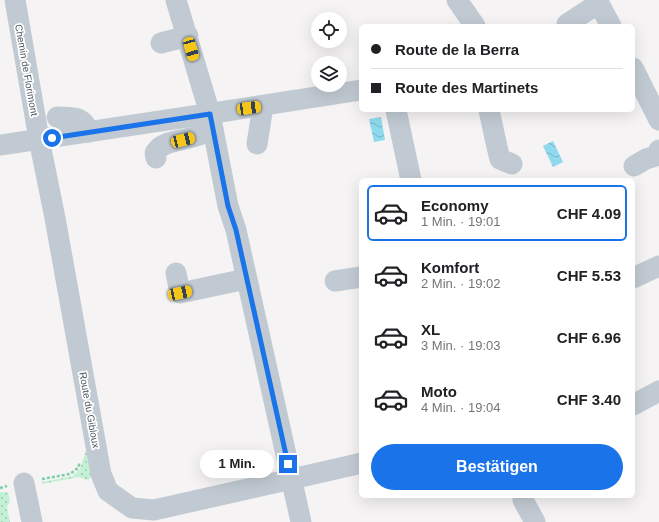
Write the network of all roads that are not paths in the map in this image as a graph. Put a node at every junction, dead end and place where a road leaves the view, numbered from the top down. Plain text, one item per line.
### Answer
1 (14, 0) edge
2 (176, 0) edge
3 (457, 0) edge
4 (598, 2) edge
5 (474, 24) edge
6 (567, 24) dead end
7 (610, 24) edge
8 (188, 36) junction
9 (162, 43) dead end
10 (635, 73) edge
11 (359, 90) edge
12 (263, 106) junction
13 (396, 112) edge
14 (490, 112) edge
15 (57, 117) dead end
16 (659, 120) edge
17 (212, 121) junction
18 (89, 132) junction
19 (39, 139) junction
20 (257, 144) dead end
21 (0, 145) edge
22 (659, 150) edge
23 (156, 158) dead end
24 (512, 164) dead end
25 (634, 166) dead end
26 (411, 178) edge
27 (659, 266) edge
28 (176, 273) dead end
29 (359, 277) edge
30 (635, 277) edge
31 (246, 279) junction
32 (335, 281) dead end
33 (659, 392) edge
34 (635, 405) edge
35 (359, 463) edge
36 (291, 479) junction
37 (24, 483) road end
38 (523, 500) dead end
39 (32, 522) edge
40 (301, 522) edge
41 (535, 522) edge

1 - 19 street, Chemin de Florimont
2 - 8 street
3 - 5 street
4 - 6 street
4 - 7 street
8 - 9 street
8 - 17 street
10 - 16 street
11 - 12 street
12 - 17 street
12 - 20 street
13 - 26 street
14 - 24 street
15 - 18 street
17 - 18 street
17 - 23 street
17 - 31 street
18 - 19 street
19 - 21 street
19 - 36 street, Route du Gibloux
22 - 25 street
27 - 30 street
28 - 31 street
29 - 32 street
31 - 36 street
33 - 34 street
35 - 36 street, Route du Gibloux
36 - 40 street
37 - 39 street
38 - 41 street

